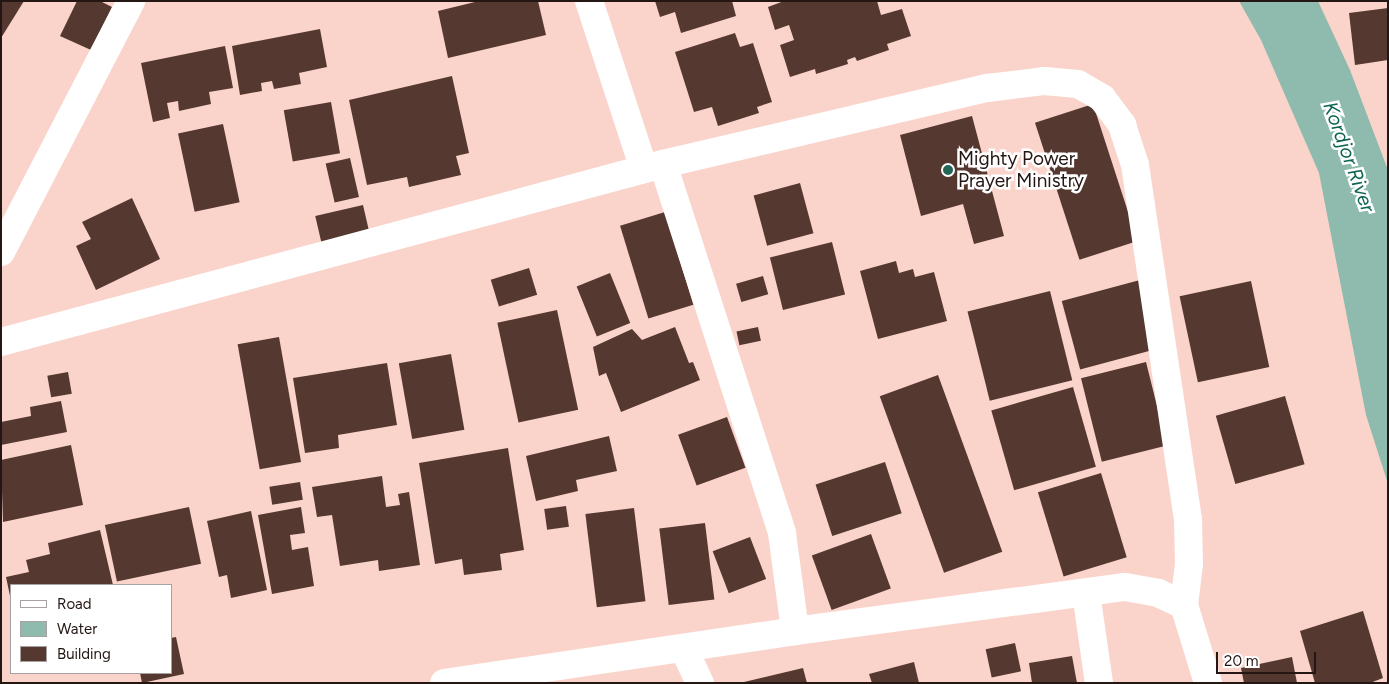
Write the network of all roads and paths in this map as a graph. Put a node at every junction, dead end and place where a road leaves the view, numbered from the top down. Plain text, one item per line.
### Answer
1 (131, 1) edge
2 (589, 1) edge
3 (654, 167) junction
4 (1, 252) edge
5 (1, 342) edge
6 (1086, 593) junction
7 (1184, 605) junction
8 (795, 631) junction
9 (684, 649) junction
10 (444, 683) edge
11 (700, 683) edge
12 (1099, 683) edge
13 (1208, 683) edge

1 - 4 street
2 - 3 street
3 - 5 street
3 - 7 street
3 - 8 street
6 - 7 street
6 - 8 street
6 - 12 street
7 - 13 street
8 - 9 street
9 - 10 street
9 - 11 street

